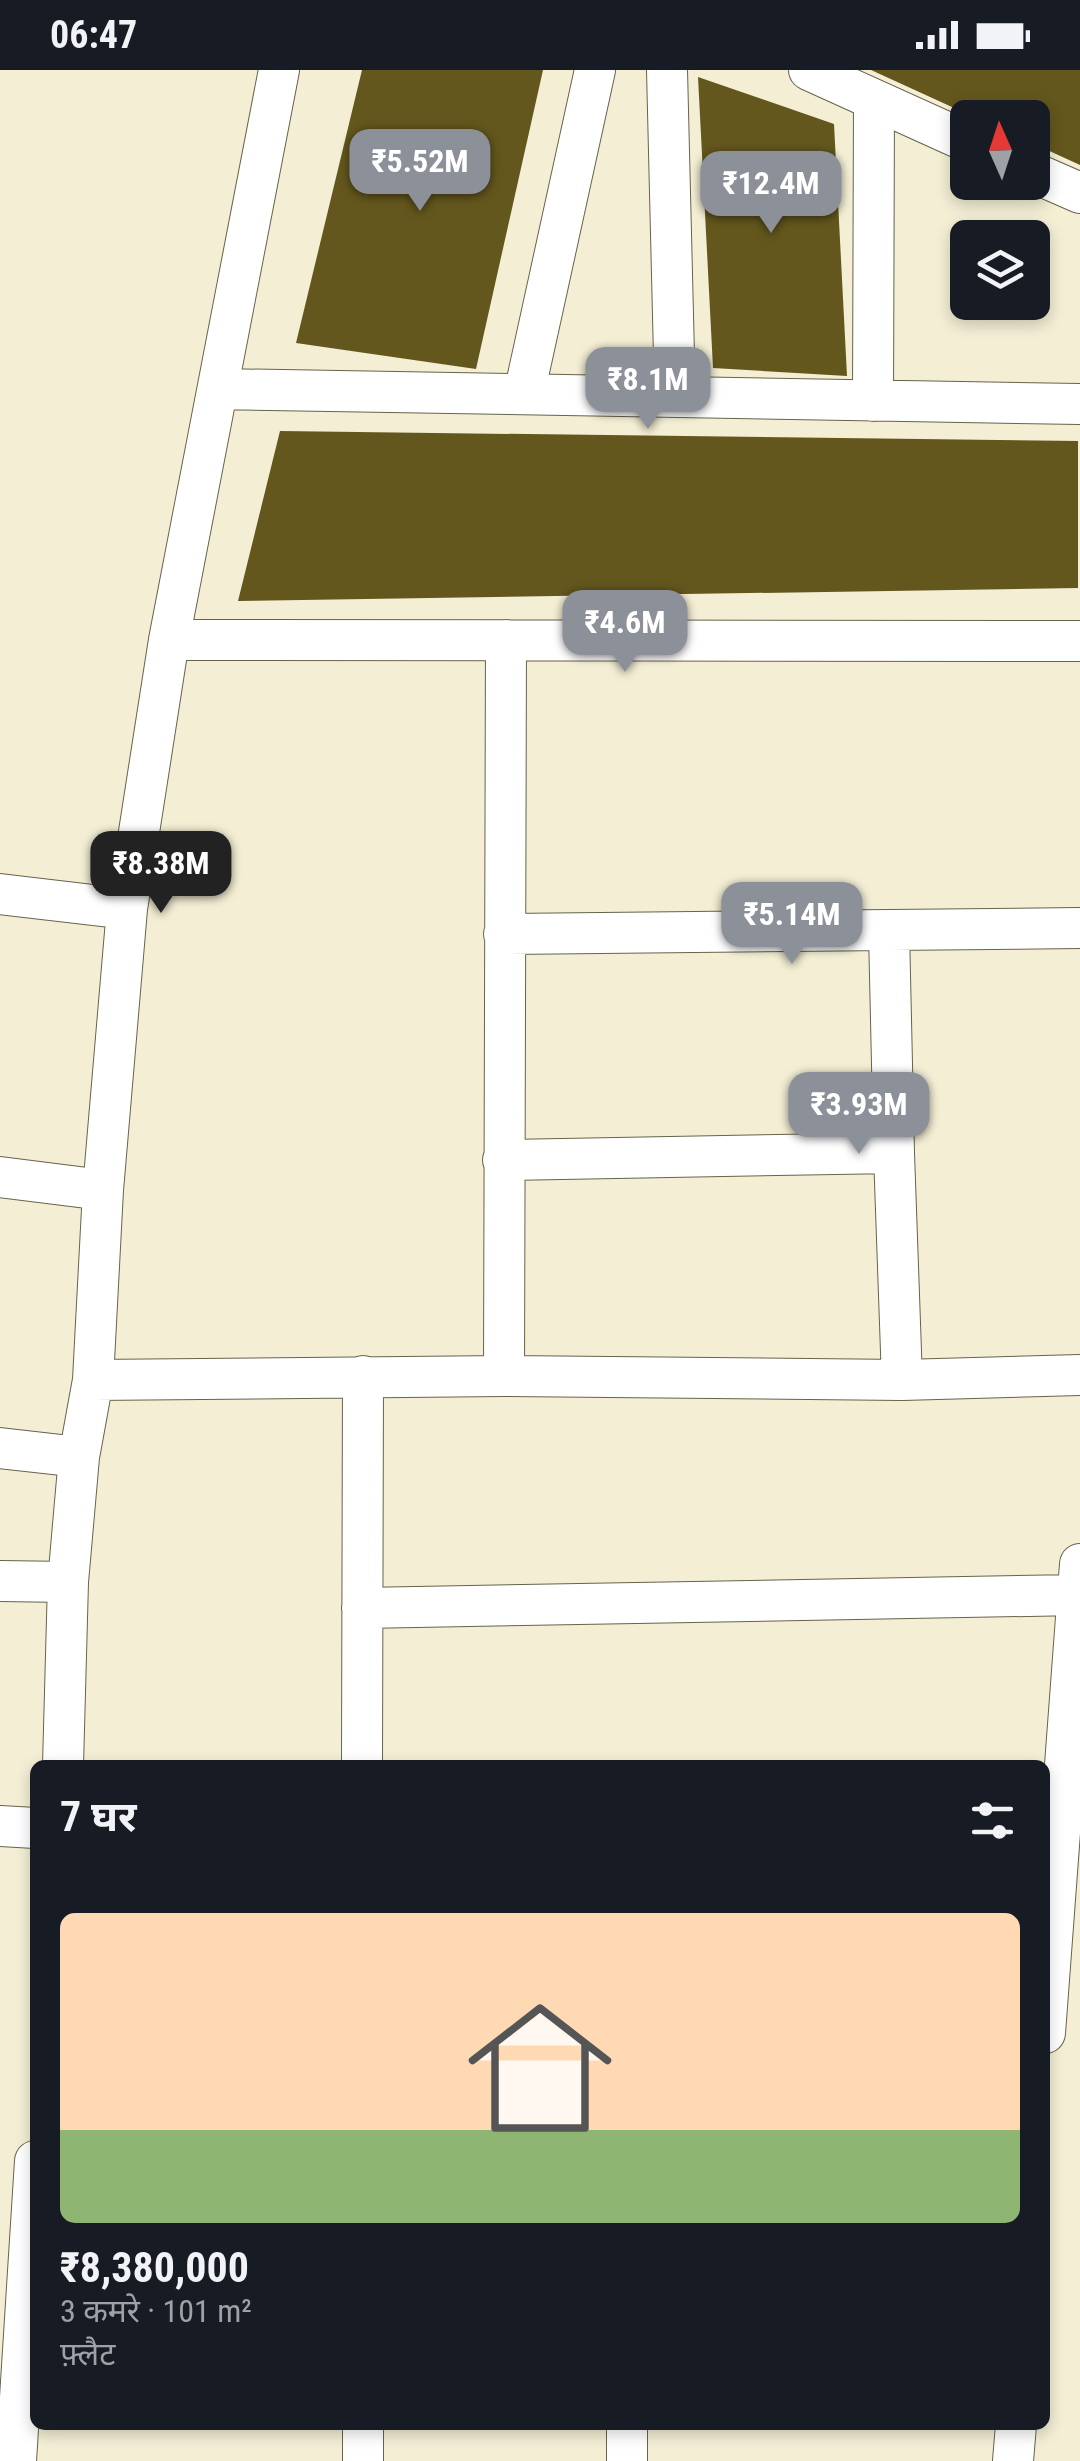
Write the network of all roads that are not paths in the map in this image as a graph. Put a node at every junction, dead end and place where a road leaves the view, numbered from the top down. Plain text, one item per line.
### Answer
1 (279, 70) edge
2 (595, 70) edge
3 (667, 70) edge
4 (808, 70) edge
5 (874, 100) junction
6 (950, 134) edge
7 (1050, 180) edge
8 (1080, 194) edge
9 (218, 389) junction
10 (524, 394) junction
11 (675, 397) junction
12 (873, 401) junction
13 (1080, 404) edge
14 (169, 640) junction
15 (506, 640) junction
16 (1080, 640) edge
17 (0, 894) edge
18 (127, 909) junction
19 (1080, 928) edge
20 (889, 931) junction
21 (504, 934) junction
22 (894, 1153) junction
23 (503, 1160) junction
24 (0, 1176) edge
25 (103, 1190) junction
26 (1080, 1375) edge
27 (362, 1376) junction
28 (504, 1376) junction
29 (93, 1380) junction
30 (902, 1380) junction
31 (0, 1448) edge
32 (79, 1457) junction
33 (1079, 1580) edge
34 (0, 1582) edge
35 (68, 1582) junction
36 (362, 1608) junction
37 (64, 1760) edge
38 (362, 1760) edge
39 (1053, 1814) edge
40 (0, 1826) edge
41 (30, 1828) edge
42 (1050, 1896) edge
43 (30, 2272) edge
44 (362, 2430) edge
45 (627, 2430) edge
46 (1016, 2430) edge
47 (16, 2461) edge
48 (362, 2461) edge
49 (627, 2461) edge
50 (1013, 2461) edge

1 - 9 street
2 - 10 street
3 - 11 street
4 - 5 street
5 - 6 street
5 - 12 street
7 - 8 street
9 - 10 street
9 - 14 street
10 - 11 street
11 - 12 street
12 - 13 street
14 - 15 street
14 - 18 street
15 - 16 street
15 - 21 street
17 - 18 street
18 - 25 street
19 - 20 street
20 - 21 street
20 - 22 street
21 - 23 street
22 - 23 street
22 - 30 street
23 - 28 street
24 - 25 street
25 - 29 street
26 - 30 street
27 - 28 street
27 - 29 street
27 - 36 street
28 - 30 street
29 - 32 street
31 - 32 street
32 - 35 street
33 - 36 street
33 - 39 street
34 - 35 street
35 - 37 street
36 - 38 street
39 - 42 street
40 - 41 street
43 - 47 street
44 - 48 street
45 - 49 street
46 - 50 street

